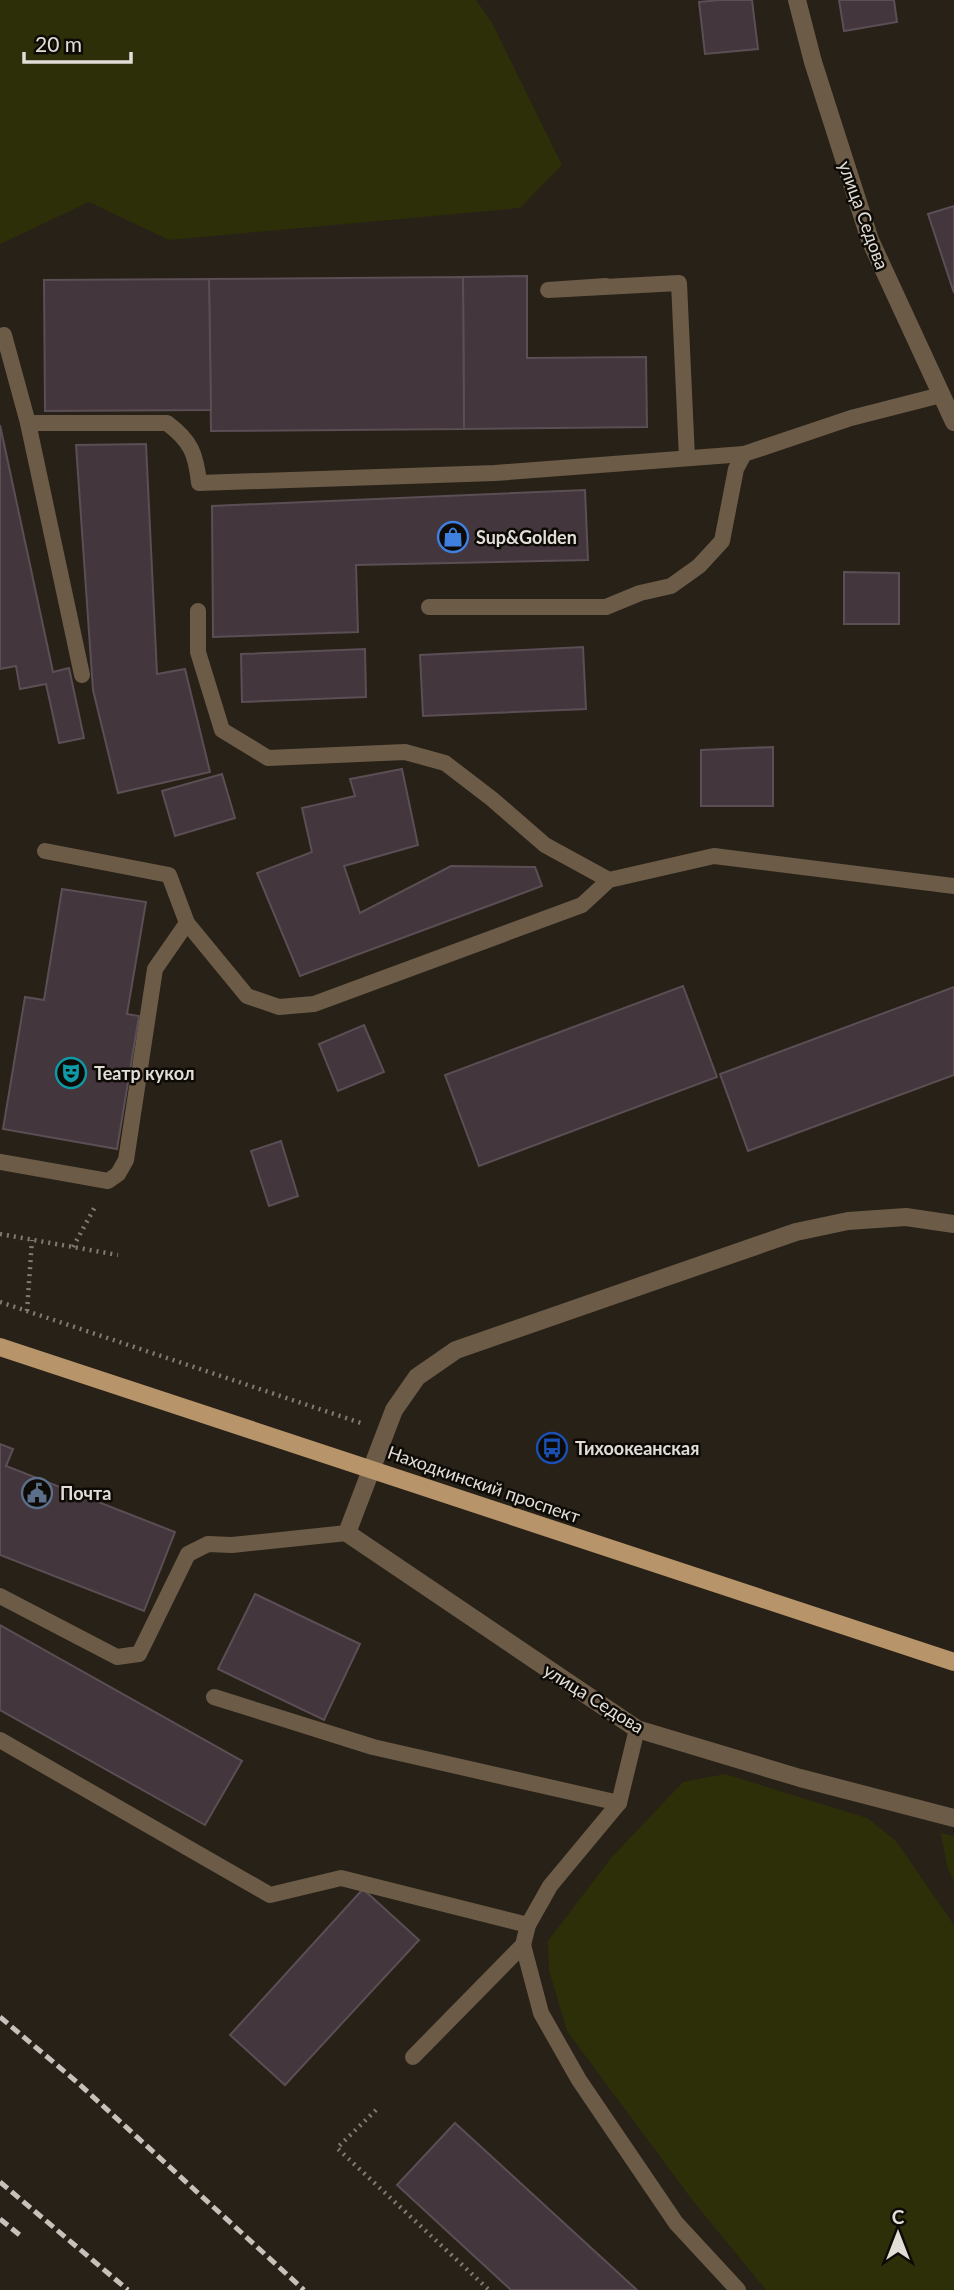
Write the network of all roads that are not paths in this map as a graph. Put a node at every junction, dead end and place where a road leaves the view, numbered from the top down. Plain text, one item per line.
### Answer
1 (797, 0) edge
2 (606, 286) dead end
3 (4, 335) dead end
4 (941, 395) junction
5 (954, 422) edge
6 (28, 423) junction
7 (744, 454) junction
8 (687, 458) junction
9 (429, 607) dead end
10 (198, 611) dead end
11 (82, 675) dead end
12 (45, 851) dead end
13 (609, 880) junction
14 (954, 886) edge
15 (187, 923) junction
16 (0, 1162) edge
17 (954, 1224) edge
18 (0, 1348) edge
19 (372, 1468) junction
20 (347, 1533) junction
21 (0, 1596) edge
22 (954, 1662) edge
23 (214, 1697) dead end
24 (637, 1729) junction
25 (0, 1740) edge
26 (619, 1803) junction
27 (954, 1818) edge
28 (528, 1926) junction
29 (523, 1945) junction
30 (413, 2057) dead end
31 (737, 2290) edge

1 - 4 street, улица Седова
2 - 8 lane
3 - 6 lane
4 - 5 street, улица Седова
4 - 7 lane
6 - 8 lane
6 - 11 lane
7 - 8 lane
7 - 9 lane
10 - 13 lane
12 - 15 lane
13 - 14 lane
13 - 15 lane
15 - 16 lane
17 - 19 street
18 - 19 main road, Находкинский проспект
19 - 20 street
19 - 22 main road, Находкинский проспект
20 - 21 lane
20 - 24 street, улица Седова
23 - 26 lane
24 - 26 lane
24 - 27 street, улица Седова
25 - 28 lane
26 - 28 lane
28 - 29 lane
29 - 30 lane
29 - 31 lane

